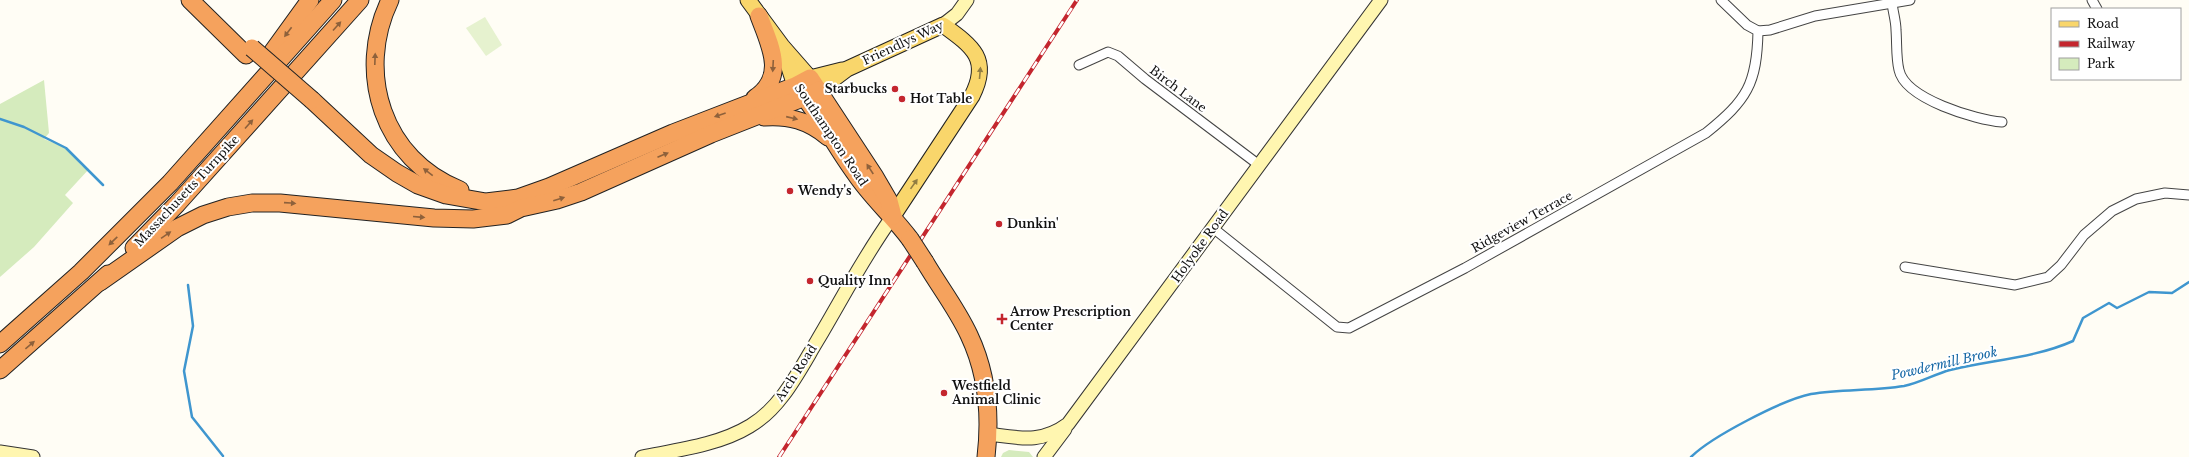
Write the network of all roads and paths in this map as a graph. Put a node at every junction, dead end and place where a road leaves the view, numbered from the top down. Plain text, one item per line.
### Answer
1 (190, 0) edge
2 (201, 0) edge
3 (310, 0) edge
4 (333, 0) edge
5 (360, 0) edge
6 (390, 0) edge
7 (748, 0) edge
8 (967, 0) edge
9 (1381, 0) edge
10 (1721, 0) edge
11 (1910, 0) edge
12 (1892, 3) junction
13 (759, 16) junction
14 (943, 25) junction
15 (1758, 31) junction
16 (249, 52) junction
17 (1079, 65) dead end
18 (807, 88) junction
19 (746, 105) junction
20 (740, 122) junction
21 (2002, 122) dead end
22 (837, 145) junction
23 (1259, 165) junction
24 (170, 183) junction
25 (2189, 195) edge
26 (519, 203) junction
27 (893, 216) junction
28 (1213, 228) junction
29 (1904, 267) dead end
30 (100, 282) junction
31 (0, 344) edge
32 (0, 370) edge
33 (1068, 424) junction
34 (988, 434) junction
35 (0, 452) edge
36 (33, 457) edge
37 (642, 457) edge
38 (986, 457) edge
39 (1044, 457) edge

1 - 16 highway
2 - 16 highway
3 -> 24 highway
4 - 24 highway, Massachusetts Turnpike
30 -> 5 highway, Massachusetts Turnpike
26 -> 6 highway
7 - 13 main road, Southampton Road
8 - 14 street, Friendlys Way
9 - 23 street, Holyoke Road
10 - 15 street
11 - 12 street
12 - 15 street
12 - 21 street
13 - 18 main road, Southampton Road
13 -> 19 highway
14 - 18 main road, Friendlys Way
27 -> 14 main road
15 - 28 street, Ridgeview Terrace
16 - 26 highway, bridge
17 - 23 street, Birch Lane
18 - 19 highway
18 - 20 highway
18 - 22 highway, Southampton Road
27 -> 18 highway, Southampton Road
19 -> 26 highway
20 -> 22 highway
26 -> 20 highway
22 - 27 highway, Southampton Road
23 - 28 street, Holyoke Road
24 -> 31 highway, Massachusetts Turnpike
25 - 29 street
30 -> 26 highway
27 - 34 highway, Southampton Road, bridge
27 - 37 street, Arch Road
28 - 33 street, Holyoke Road
32 -> 30 highway, Massachusetts Turnpike
33 - 34 street, Holyoke Road
33 - 39 street
34 - 38 highway, Southampton Road
35 - 36 street

